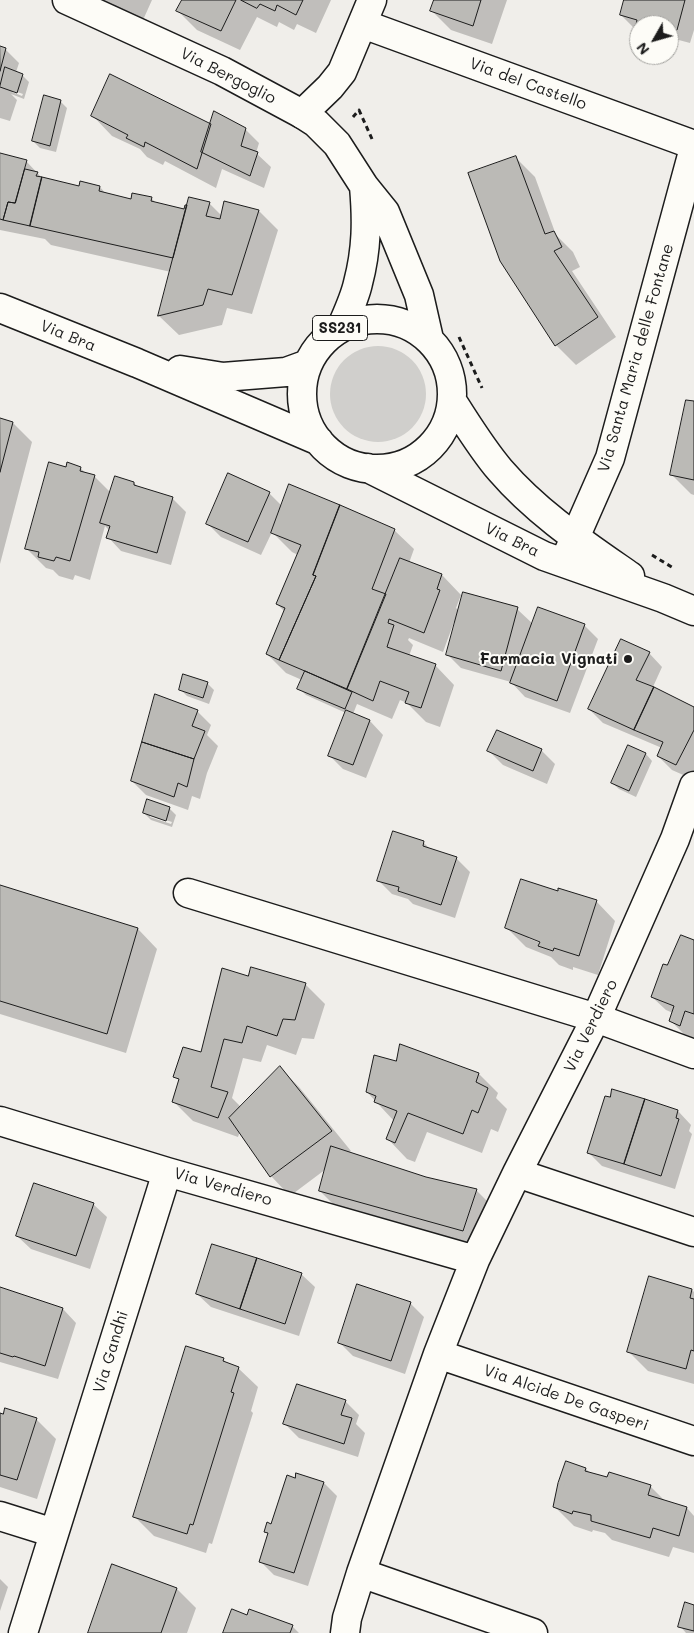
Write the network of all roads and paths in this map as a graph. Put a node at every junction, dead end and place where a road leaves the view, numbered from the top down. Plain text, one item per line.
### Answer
1 (67, 0) edge
2 (367, 12) edge
3 (302, 114) junction
4 (332, 140) junction
5 (375, 146) dead end
6 (694, 146) edge
7 (364, 186) junction
8 (0, 308) edge
9 (342, 326) junction
10 (458, 333) dead end
11 (429, 339) junction
12 (137, 363) junction
13 (308, 364) junction
14 (485, 396) dead end
15 (452, 401) junction
16 (319, 441) junction
17 (368, 468) junction
18 (576, 538) junction
19 (651, 554) dead end
20 (564, 563) junction
21 (683, 573) dead end
22 (663, 598) junction
23 (694, 611) edge
24 (694, 786) edge
25 (188, 893) dead end
26 (596, 1018) junction
27 (694, 1054) edge
28 (0, 1121) edge
29 (167, 1172) junction
30 (517, 1174) junction
31 (694, 1232) edge
32 (475, 1260) junction
33 (438, 1354) junction
34 (694, 1441) edge
35 (0, 1516) edge
36 (54, 1533) junction
37 (361, 1573) junction
38 (23, 1633) edge
39 (345, 1633) edge
40 (533, 1633) edge

1 - 3 street, Via Bergoglio
2 - 3 street
2 - 6 street, Via del Castello
3 - 4 street, Via Bergoglio
4 - 5 path
4 - 7 street, Via Bergoglio
6 - 18 street, Via Santa Maria delle Fontane
7 - 9 street, Via Bergoglio
7 - 11 street, Via Bergoglio
8 - 12 street, Via Bra / SS231
9 - 11 street, Via Bra / SS231
9 - 13 street, Via Bra / SS231
10 - 14 path
11 - 15 street, Via Bra / SS231
12 - 13 street, Via Bra / SS231
12 - 16 street, Via Bra / SS231
13 - 16 street, Via Bra / SS231
15 - 17 street, Via Bra / SS231
15 - 18 street, Via Bra / SS231
16 - 17 street, Via Bra / SS231
17 - 20 street, Via Bra / SS231
18 - 20 street, Via Santa Maria delle Fontane
18 - 22 street, Via Bra / SS231
19 - 21 path
20 - 22 street, Via Bra / SS231
22 - 23 street, Via Bra / SS231
24 - 26 street, Via Verdiero
25 - 26 street
26 - 27 street
26 - 30 street, Via Verdiero
28 - 29 street, Via Verdiero
29 - 32 street, Via Verdiero
29 - 36 street, Via Gandhi
30 - 31 street
30 - 32 street, Via Verdiero
32 - 33 street, Via Verdiero
33 - 34 street, Via Alcide De Gasperi
33 - 37 street, Via Verdiero
35 - 36 street
36 - 38 street, Via Gandhi
37 - 39 street, Via Verdiero
37 - 40 street

